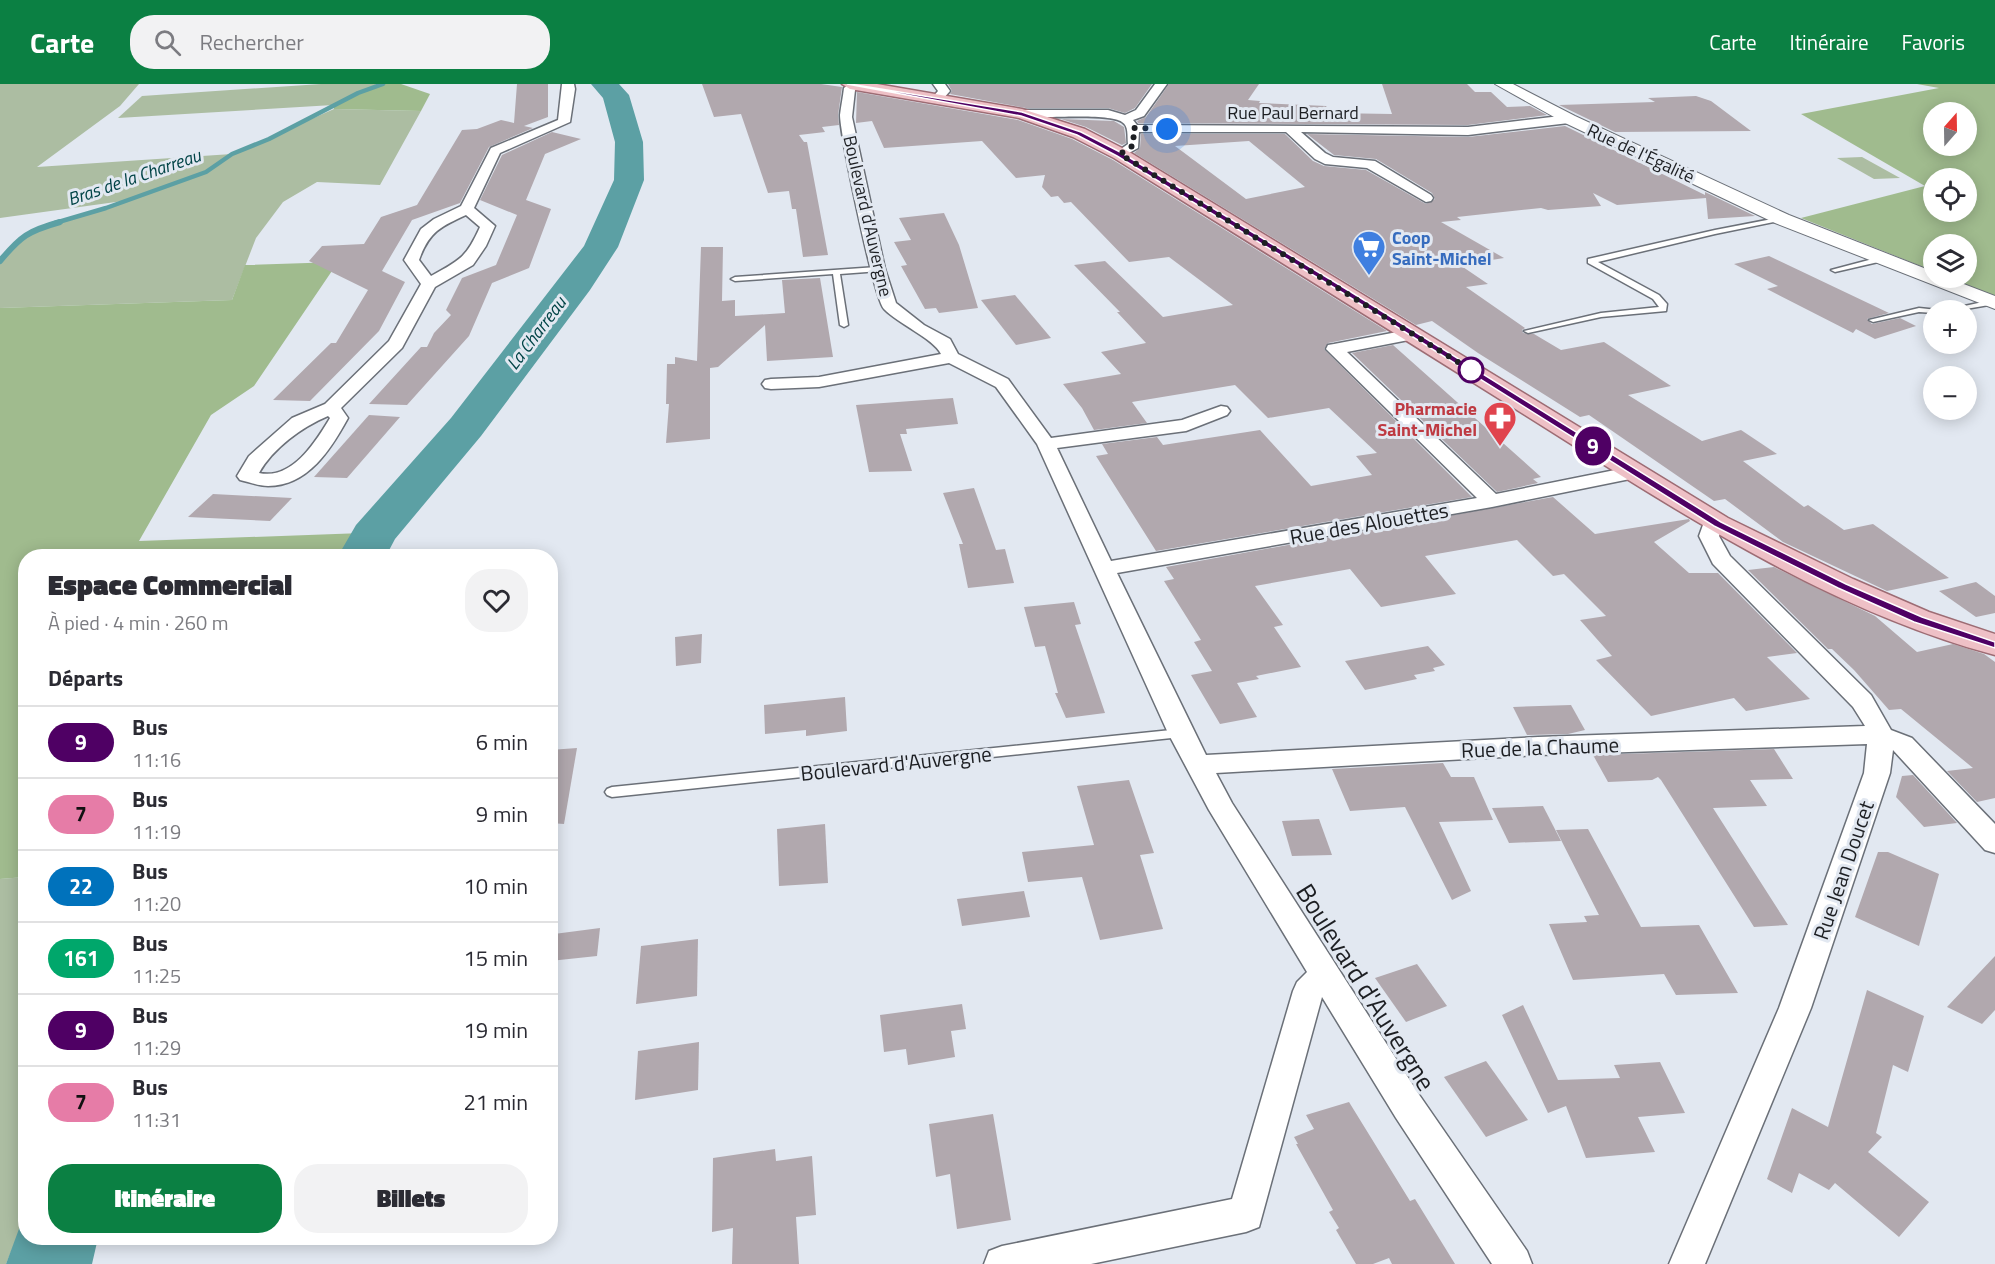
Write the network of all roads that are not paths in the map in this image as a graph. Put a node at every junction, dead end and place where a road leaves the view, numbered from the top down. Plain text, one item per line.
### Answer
1 (568, 84) edge
2 (853, 84) edge
3 (1161, 84) edge
4 (1502, 84) edge
5 (939, 91) edge
6 (1022, 114) junction
7 (1569, 119) junction
8 (1130, 124) junction
9 (1290, 129) junction
10 (1120, 154) junction
11 (1426, 198) dead end
12 (466, 209) junction
13 (1782, 219) junction
14 (1878, 260) junction
15 (877, 269) junction
16 (1835, 270) dead end
17 (836, 272) junction
18 (735, 279) dead end
19 (429, 284) junction
20 (1985, 302) edge
21 (1923, 310) edge
22 (1873, 320) dead end
23 (844, 325) dead end
24 (1528, 331) dead end
25 (1413, 334) junction
26 (951, 357) junction
27 (771, 384) dead end
28 (331, 408) junction
29 (1221, 411) dead end
30 (1046, 444) junction
31 (1635, 472) junction
32 (1492, 501) junction
33 (1718, 524) junction
34 (1103, 569) junction
35 (1995, 645) edge
36 (1181, 734) junction
37 (1882, 736) junction
38 (1199, 765) junction
39 (612, 792) dead end
40 (1995, 842) edge
41 (1325, 975) junction
42 (1002, 1264) edge
43 (1514, 1264) edge
44 (1687, 1264) edge

1 - 12 street
2 - 5 main road
2 - 15 street, Boulevard d'Auvergne
3 - 8 street
4 - 7 street, Rue de l'Égalité
5 - 6 main road
6 - 8 street, Rue Paul Bernard
6 - 10 main road
7 - 9 street, Rue Paul Bernard
7 - 13 street, Rue de l'Égalité
8 - 9 street, Rue Paul Bernard
8 - 10 street
9 - 11 street
10 - 25 main road
12 - 19 street
12 - 19 street
13 - 14 street, Rue de l'Égalité
13 - 24 lane
14 - 16 lane
14 - 20 street, Rue de l'Égalité
15 - 17 lane
15 - 26 street, Boulevard d'Auvergne
17 - 18 lane
17 - 23 lane
19 - 28 street
21 - 22 lane
25 - 31 main road
25 - 32 street
26 - 27 street
26 - 30 street, Boulevard d'Auvergne
28 - 28 street
29 - 30 street
30 - 34 street, Boulevard d'Auvergne
31 - 32 street, Rue des Alouettes
31 - 33 main road
32 - 34 street, Rue des Alouettes
33 - 35 main road
33 - 37 street
34 - 36 street, Boulevard d'Auvergne
36 - 38 street, Boulevard d'Auvergne
36 - 39 lane, Boulevard d'Auvergne
37 - 38 street, Rue de la Chaume
37 - 40 street
37 - 44 street, Rue Jean Doucet
38 - 41 street, Boulevard d'Auvergne
41 - 42 street
41 - 43 street, Boulevard d'Auvergne

